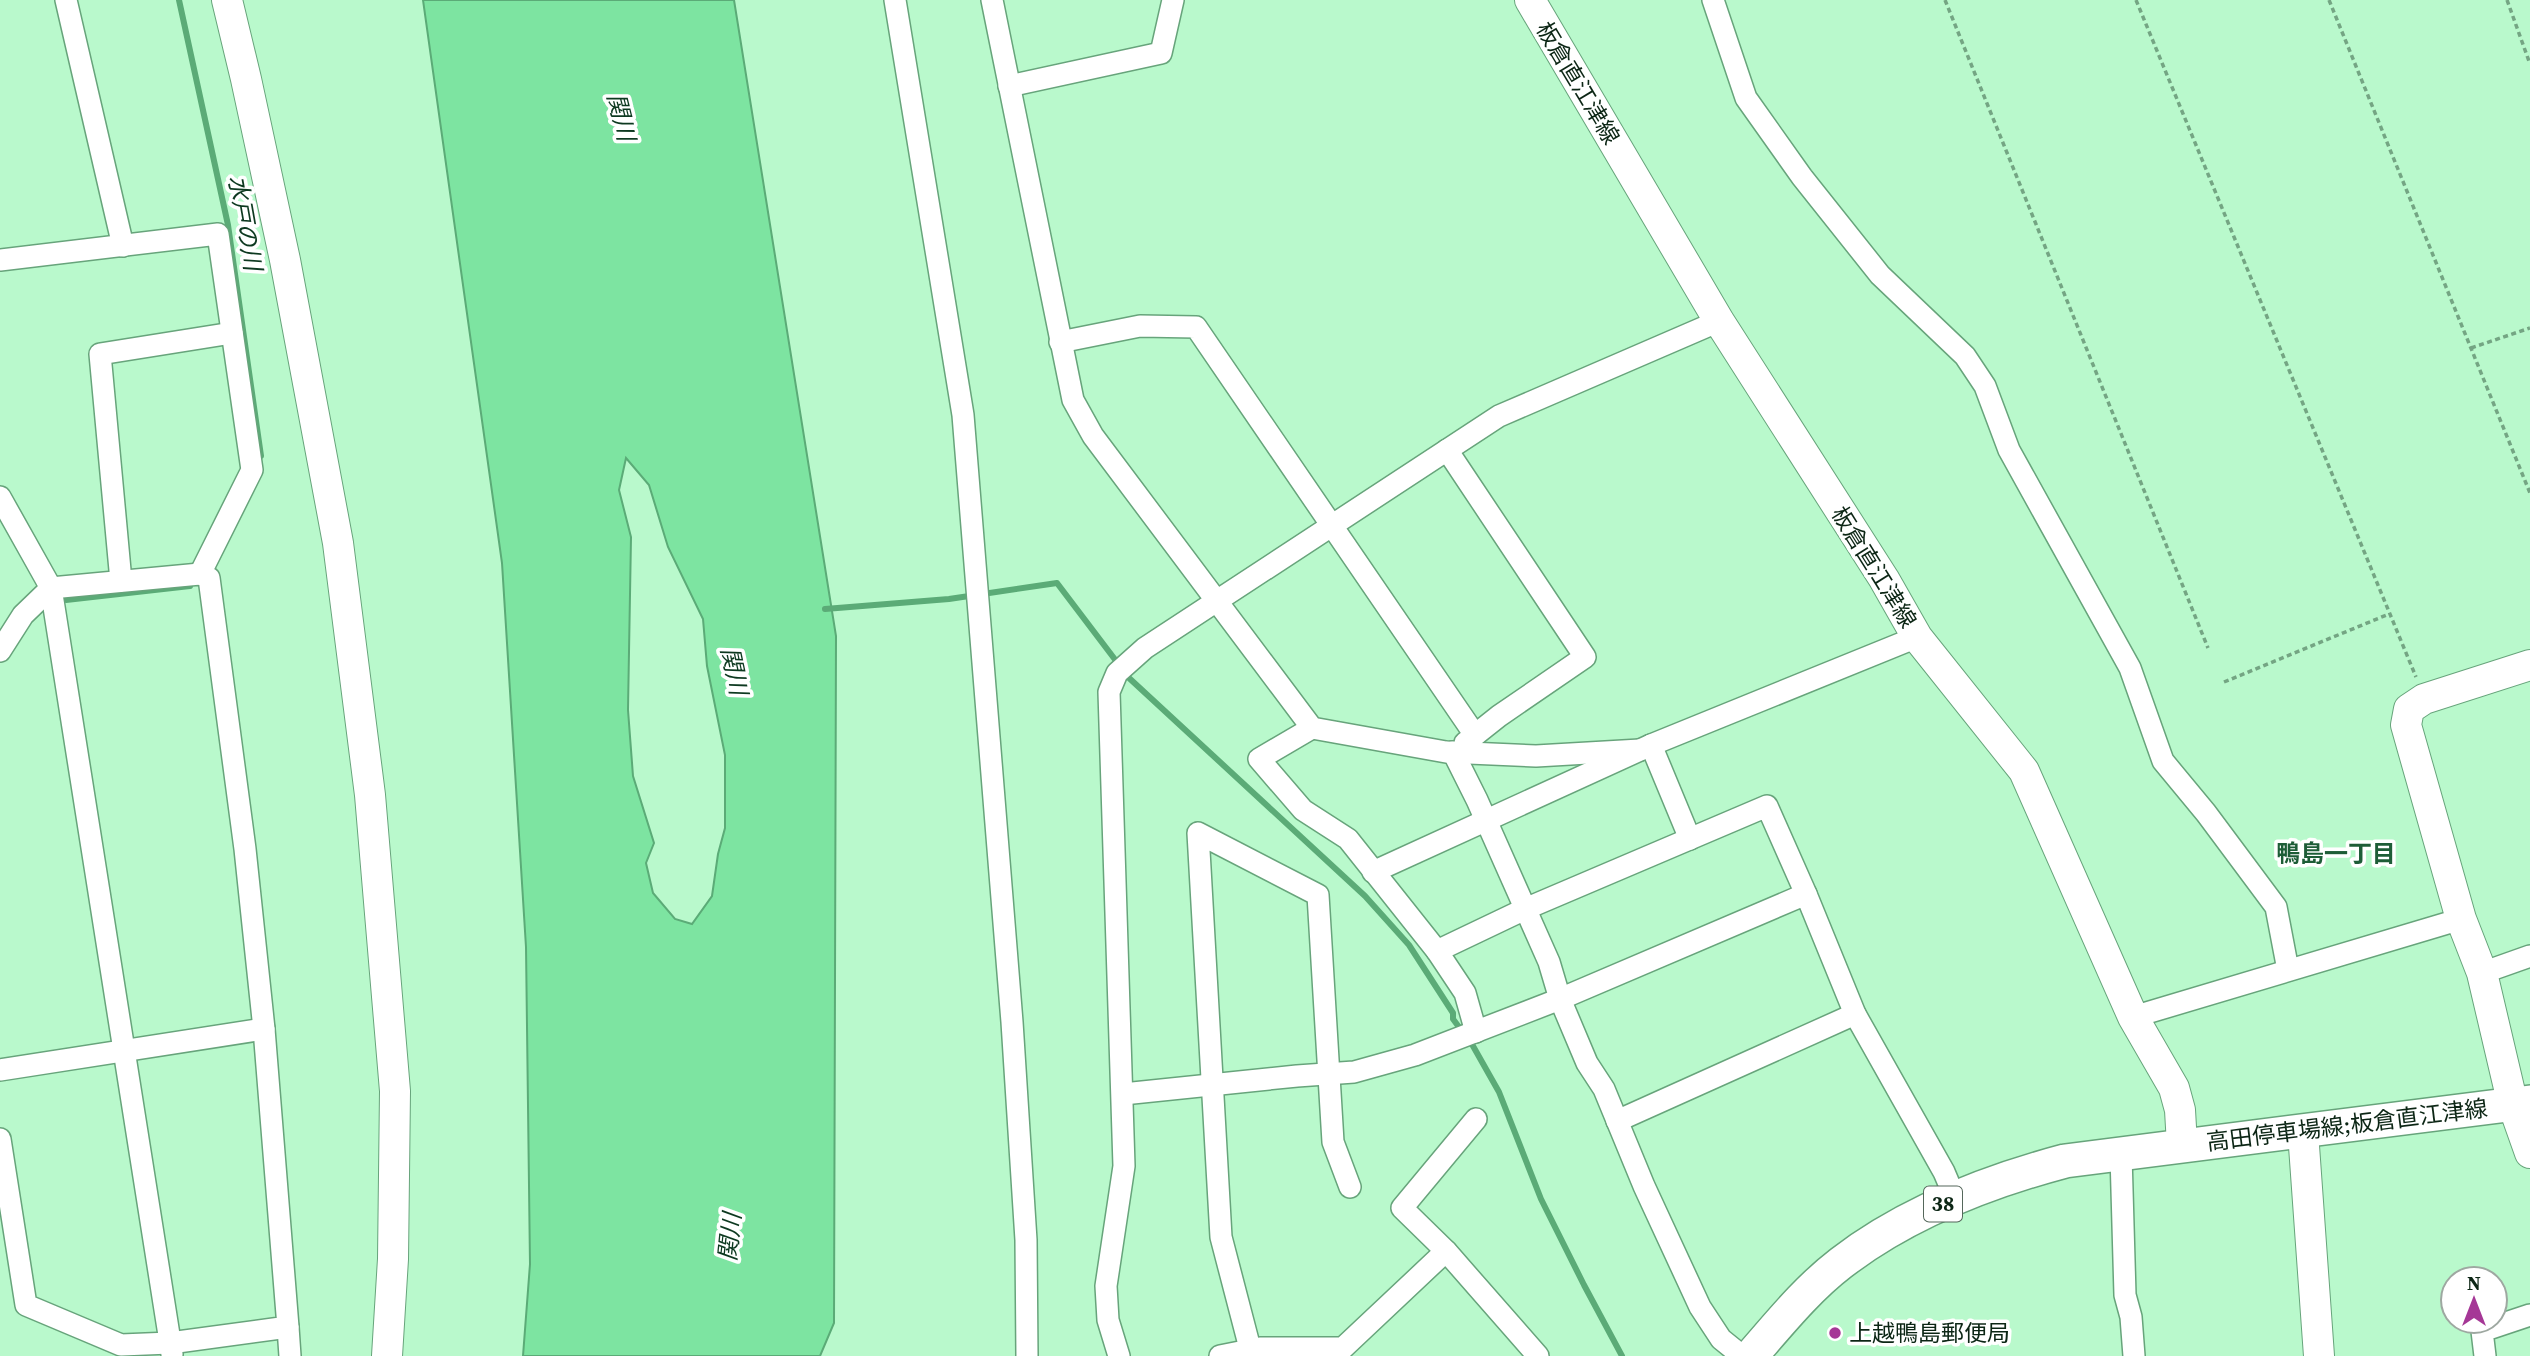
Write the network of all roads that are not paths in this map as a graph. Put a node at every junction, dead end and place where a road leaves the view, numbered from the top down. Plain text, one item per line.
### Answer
1 (66, 0) edge
2 (227, 0) edge
3 (894, 0) edge
4 (992, 0) edge
5 (1173, 0) edge
6 (1530, 0) edge
7 (1713, 0) edge
8 (1009, 86) junction
9 (123, 246) junction
10 (0, 260) edge
11 (1719, 321) junction
12 (232, 333) junction
13 (1060, 342) junction
14 (1447, 450) junction
15 (0, 497) edge
16 (1332, 524) junction
17 (200, 574) junction
18 (121, 581) junction
19 (51, 588) junction
20 (1216, 600) junction
21 (1917, 637) junction
22 (0, 651) edge
23 (2530, 665) edge
24 (1312, 728) junction
25 (1475, 735) junction
26 (1646, 748) junction
27 (1453, 752) junction
28 (1485, 819) junction
29 (1690, 839) junction
30 (1373, 872) junction
31 (1806, 894) junction
32 (1525, 909) junction
33 (2461, 919) junction
34 (1437, 951) junction
35 (2530, 956) edge
36 (2288, 970) junction
37 (2482, 973) junction
38 (1560, 999) junction
39 (1855, 1014) junction
40 (2133, 1017) junction
41 (264, 1029) junction
42 (1476, 1031) junction
43 (126, 1050) junction
44 (0, 1070) edge
45 (1327, 1074) junction
46 (1214, 1085) junction
47 (1123, 1094) junction
48 (2522, 1103) edge
49 (1476, 1119) dead end
50 (1617, 1121) junction
51 (2303, 1132) junction
52 (0, 1139) edge
53 (2182, 1145) junction
54 (2530, 1153) edge
55 (2121, 1154) junction
56 (1350, 1187) dead end
57 (1955, 1198) junction
58 (1446, 1251) junction
59 (2530, 1315) edge
60 (288, 1326) junction
61 (171, 1349) edge
62 (1333, 1352) edge
63 (1251, 1353) edge
64 (290, 1356) edge
65 (387, 1356) edge
66 (1027, 1356) edge
67 (1119, 1356) edge
68 (1220, 1356) edge
69 (1538, 1356) edge
70 (1742, 1356) edge
71 (1751, 1356) edge
72 (2134, 1356) edge
73 (2319, 1356) edge
74 (2485, 1356) edge

1 - 9 street
2 - 65 street
3 - 66 street
4 - 8 street
5 - 8 street
6 - 11 street, 板倉直江津線
7 - 36 street
8 - 13 street
9 - 10 street
9 - 12 street
11 - 14 street
11 - 21 street, 板倉直江津線
12 - 17 street
12 - 18 street
13 - 16 street
13 - 20 street
14 - 16 street
14 - 25 street
15 - 19 street
16 - 20 street
16 - 25 street
17 - 18 street
17 - 41 street
18 - 19 street
19 - 22 street
19 - 43 street
20 - 24 street
20 - 47 street
21 - 26 street
21 - 40 street, 板倉直江津線
23 - 33 street
24 - 27 street
24 - 30 street
25 - 27 street
26 - 27 street
26 - 28 street
26 - 29 street
27 - 28 street
28 - 30 street
28 - 32 street
29 - 31 street
29 - 32 street
30 - 34 street
31 - 38 street
31 - 39 street
32 - 34 street
32 - 38 street
33 - 36 street
33 - 37 street
34 - 42 street
35 - 37 street
36 - 40 street
37 - 48 street
38 - 42 street
38 - 50 street
39 - 50 street
39 - 57 street
40 - 53 street, 板倉直江津線
41 - 43 street
41 - 60 street
42 - 45 street
43 - 44 street
43 - 61 street
45 - 46 street
45 - 46 street
45 - 56 street
46 - 47 street
46 - 63 street
47 - 67 street
48 - 51 main road, 高田停車場線;板倉直江津線 / 38
48 - 54 street
49 - 58 street
50 - 70 street
51 - 53 main road, 高田停車場線;板倉直江津線 / 38
51 - 73 street
52 - 61 street
53 - 55 main road, 38
55 - 57 main road, 38
55 - 72 street
57 - 71 main road, 38
58 - 62 street
58 - 69 street
59 - 74 street
60 - 61 street
60 - 64 street
62 - 63 street
63 - 68 street

